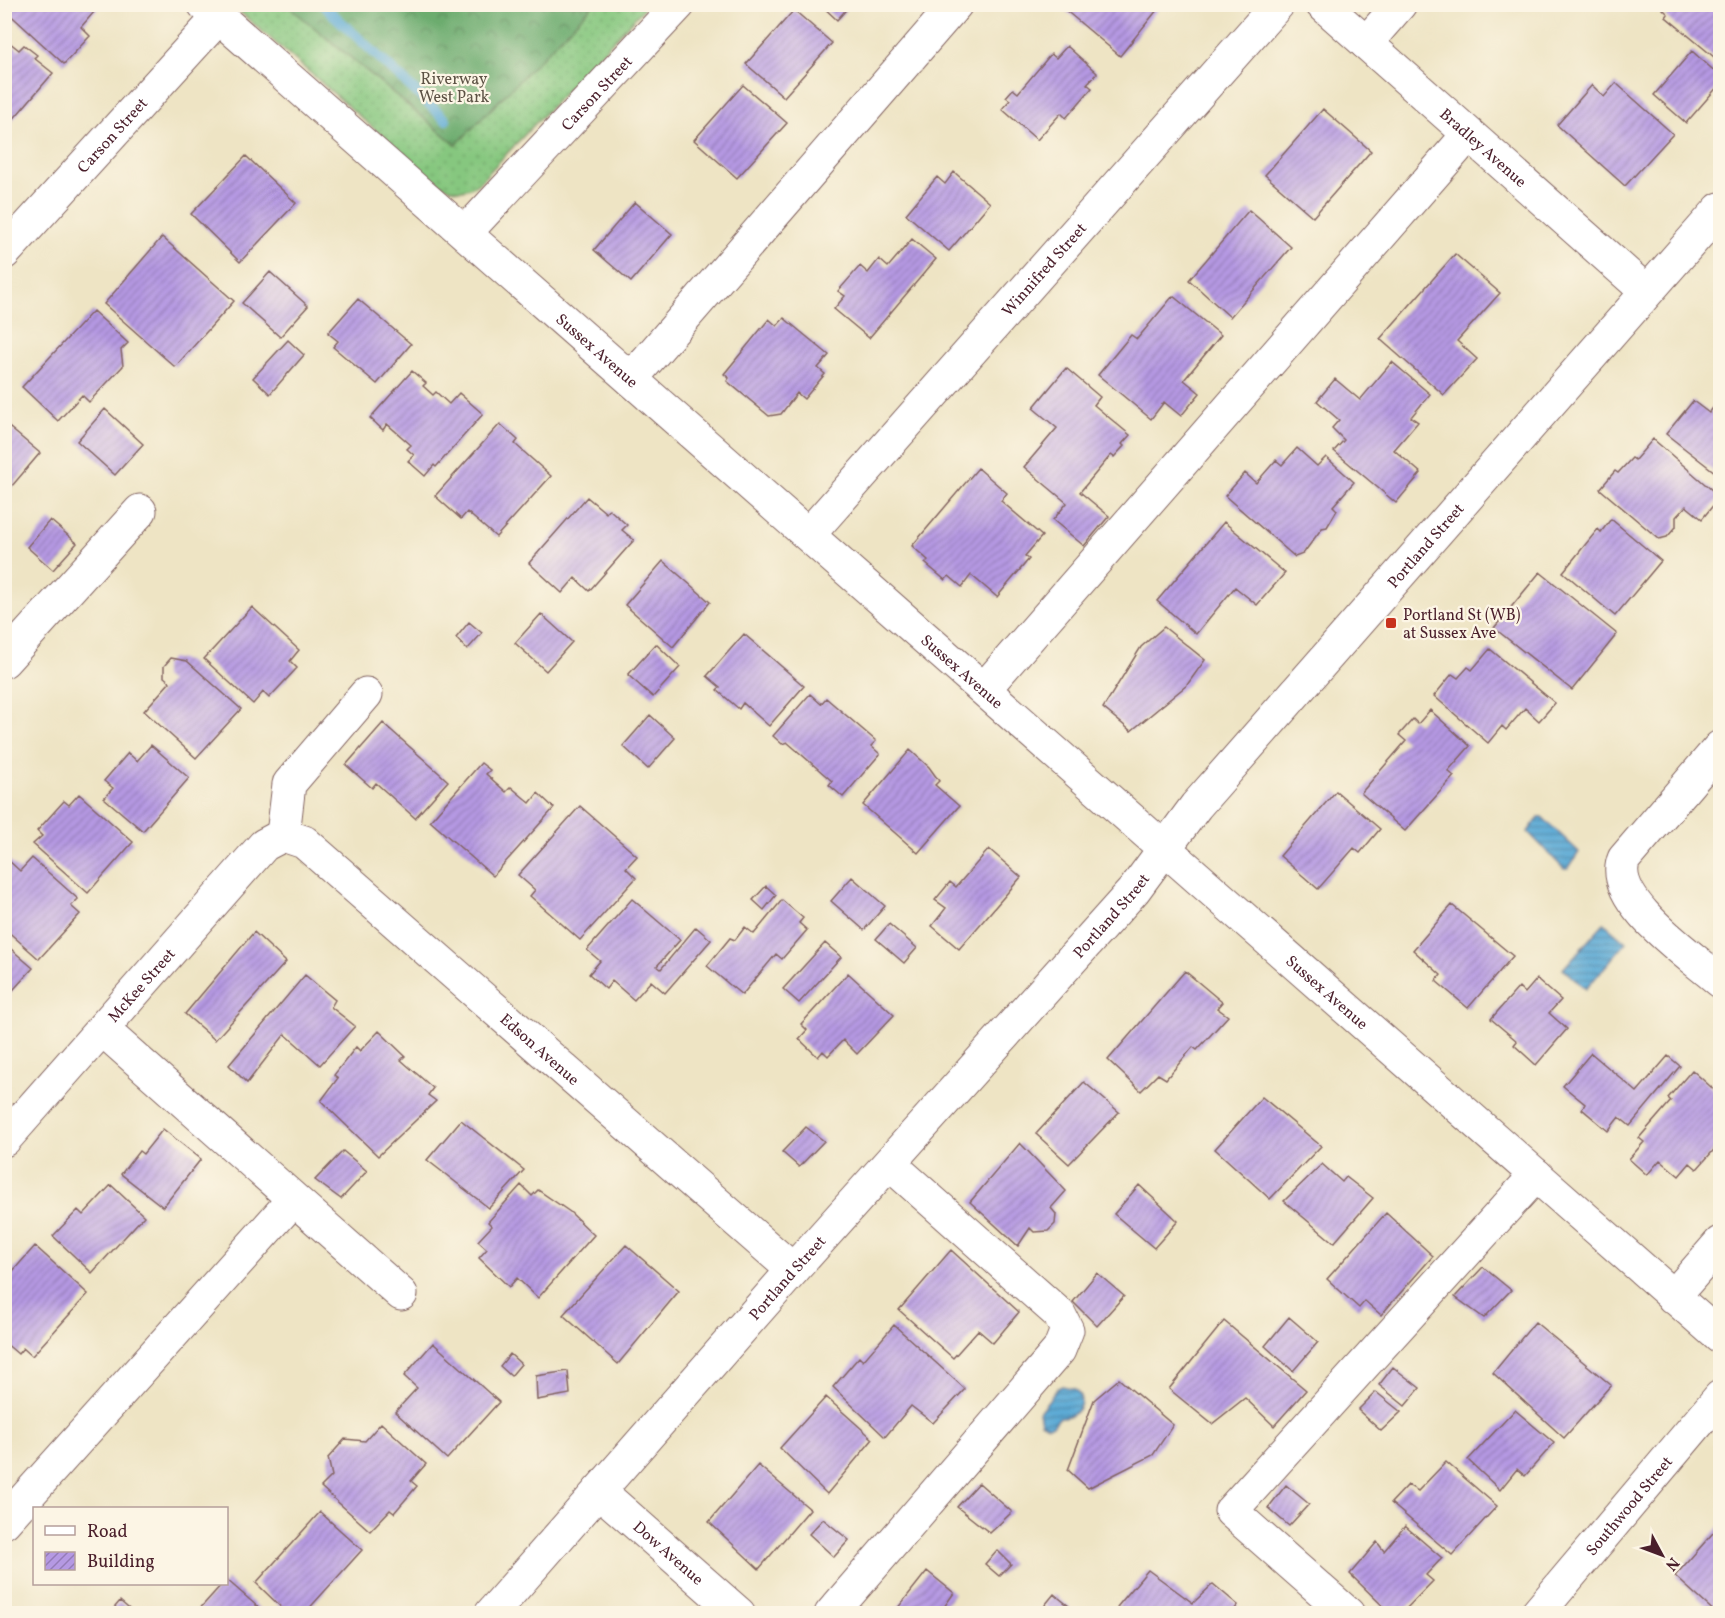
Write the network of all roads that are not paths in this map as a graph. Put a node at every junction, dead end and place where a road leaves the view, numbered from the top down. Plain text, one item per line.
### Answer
1 (679, 4) edge
2 (956, 4) edge
3 (1278, 4) edge
4 (1322, 4) edge
5 (1400, 4) edge
6 (212, 11) edge
7 (1366, 43) junction
8 (1468, 135) junction
9 (1720, 209) edge
10 (465, 233) junction
11 (4, 253) edge
12 (1646, 291) junction
13 (631, 379) junction
14 (140, 511) dead end
15 (809, 534) junction
16 (4, 661) edge
17 (984, 688) junction
18 (366, 694) dead end
19 (1720, 747) edge
20 (283, 835) junction
21 (1166, 848) junction
22 (1720, 981) edge
23 (102, 1029) junction
24 (4, 1140) edge
25 (890, 1164) junction
26 (1536, 1175) junction
27 (293, 1200) junction
28 (1720, 1243) edge
29 (793, 1270) junction
30 (401, 1294) dead end
31 (1673, 1297) junction
32 (1720, 1338) edge
33 (1720, 1397) edge
34 (599, 1491) junction
35 (4, 1522) edge
36 (491, 1614) edge
37 (739, 1614) edge
38 (831, 1614) edge
39 (1348, 1614) edge
40 (1537, 1614) edge

1 - 10 street, Carson Street
2 - 13 street
3 - 15 street, Winnifred Street
4 - 7 street, Bradley Avenue
5 - 7 street
6 - 10 street, Sussex Avenue
6 - 11 street, Carson Street
7 - 8 street, Bradley Avenue
8 - 12 street, Bradley Avenue
8 - 17 street
9 - 12 street, Portland Street
10 - 13 street, Sussex Avenue
12 - 21 street, Portland Street
13 - 15 street, Sussex Avenue
14 - 16 street
15 - 17 street, Sussex Avenue
17 - 21 street, Sussex Avenue
18 - 20 street
19 - 22 street
20 - 23 street, McKee Street
20 - 29 street, Edson Avenue
21 - 25 street, Portland Street
21 - 26 street, Sussex Avenue
23 - 24 street, McKee Street
23 - 27 street
25 - 29 street, Portland Street
25 - 38 street
26 - 31 street, Sussex Avenue
26 - 39 street
27 - 30 street
27 - 35 street
28 - 31 street
29 - 34 street, Portland Street
31 - 32 street, Sussex Avenue
33 - 40 street, Southwood Street
34 - 36 street, Portland Street
34 - 37 street, Dow Avenue

